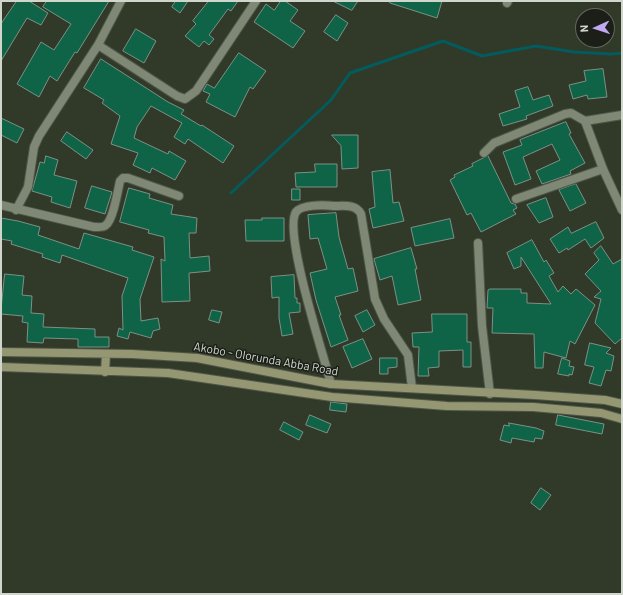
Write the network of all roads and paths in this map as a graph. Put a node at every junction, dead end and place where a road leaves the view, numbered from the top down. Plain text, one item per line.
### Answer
1 (121, 1) edge
2 (256, 1) edge
3 (98, 45) junction
4 (622, 115) edge
5 (585, 121) junction
6 (484, 153) dead end
7 (603, 169) junction
8 (179, 196) dead end
9 (516, 199) dead end
10 (1, 205) edge
11 (16, 210) junction
12 (622, 210) edge
13 (478, 243) dead end
14 (1, 352) edge
15 (106, 354) junction
16 (1, 367) edge
17 (105, 372) junction
18 (331, 384) junction
19 (412, 388) junction
20 (490, 394) junction
21 (622, 404) edge
22 (622, 419) edge

1 - 3 street
2 - 3 street
3 - 11 street
4 - 5 street
5 - 6 street
5 - 7 street
7 - 9 street
7 - 12 street
8 - 11 street
10 - 11 street
13 - 20 street
14 - 15 main road, Akobo - Olorunda Abba Road
15 - 17 main road
15 - 18 main road, Akobo - Olorunda Abba Road
16 - 17 main road
17 - 22 main road
18 - 19 main road, Akobo - Olorunda Abba Road
18 - 19 street
19 - 20 main road, Akobo - Olorunda Abba Road
20 - 21 main road, Akobo - Olorunda Abba Road

